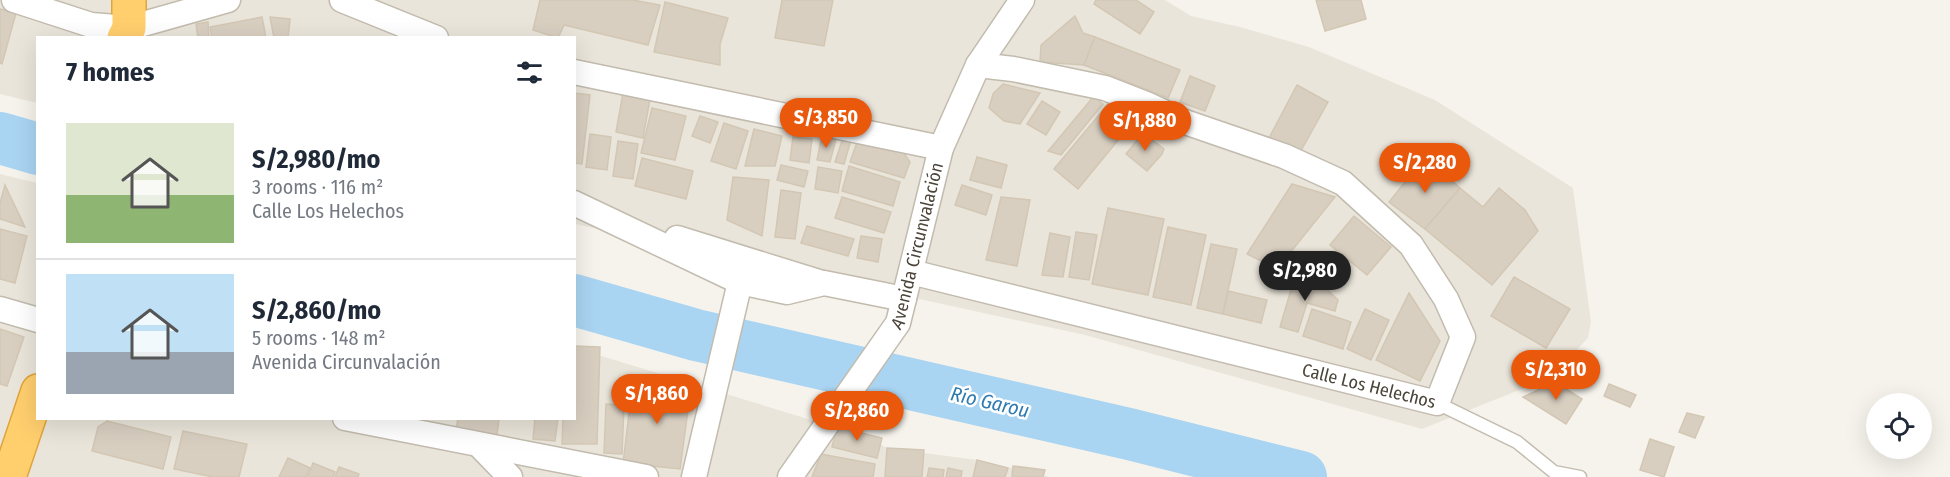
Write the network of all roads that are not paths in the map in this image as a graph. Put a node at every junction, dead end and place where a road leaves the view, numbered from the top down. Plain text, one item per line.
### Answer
1 (14, 0) edge
2 (228, 0) edge
3 (342, 0) edge
4 (1022, 0) edge
5 (127, 22) edge
6 (431, 36) edge
7 (978, 65) junction
8 (576, 72) edge
9 (941, 148) junction
10 (576, 204) edge
11 (600, 215) junction
12 (911, 272) junction
13 (740, 282) junction
14 (824, 283) junction
15 (903, 300) junction
16 (0, 309) edge
17 (36, 319) edge
18 (36, 397) edge
19 (1437, 404) junction
20 (355, 420) edge
21 (480, 446) junction
22 (9, 477) edge
23 (510, 477) edge
24 (646, 477) edge
25 (694, 477) edge
26 (790, 477) edge
27 (1580, 477) edge

1 - 5 street
2 - 5 street
3 - 6 street
4 - 7 street, Avenida Circunvalación
7 - 9 street, Avenida Circunvalación
7 - 19 street, Calle Los Helechos
8 - 9 street
9 - 12 street, Avenida Circunvalación
10 - 11 street
11 - 13 street
11 - 14 street
12 - 15 street, Avenida Circunvalación
12 - 19 street, Calle Los Helechos
13 - 14 street
13 - 25 street
14 - 15 street
15 - 26 street, Avenida Circunvalación
16 - 17 street
18 - 22 highway
19 - 27 lane
20 - 21 street
21 - 23 street
21 - 24 street

